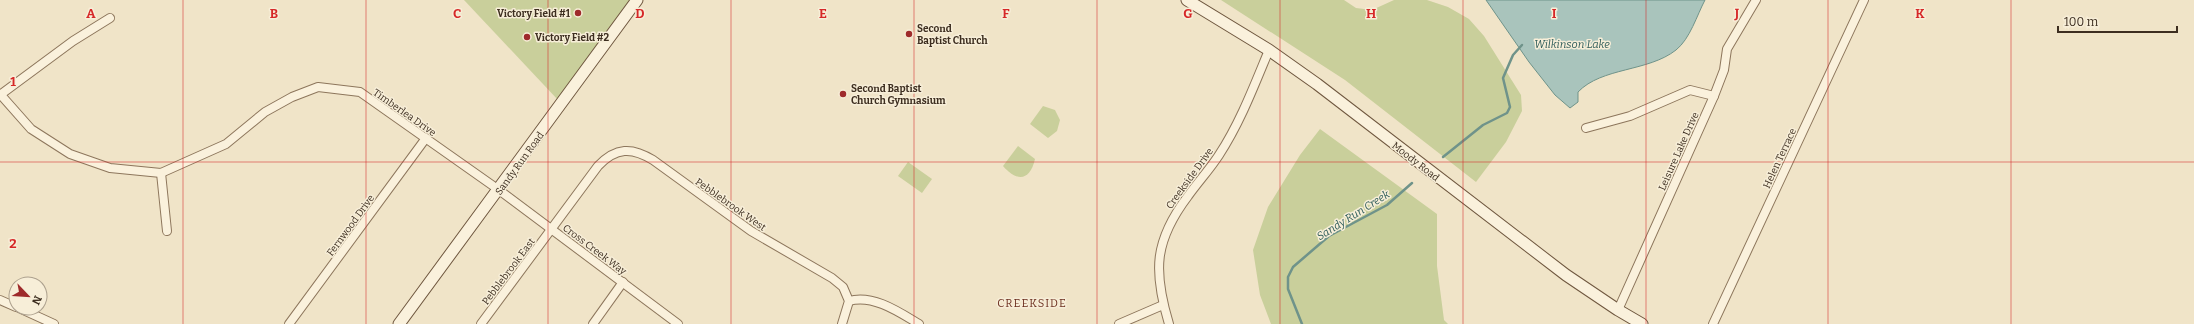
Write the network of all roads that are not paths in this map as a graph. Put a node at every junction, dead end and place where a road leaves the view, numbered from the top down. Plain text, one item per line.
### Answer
1 (637, 0) edge
2 (1187, 0) edge
3 (1756, 0) edge
4 (1864, 0) edge
5 (110, 18) dead end
6 (1269, 50) junction
7 (0, 94) edge
8 (1714, 96) junction
9 (1586, 128) dead end
10 (426, 138) junction
11 (162, 173) junction
12 (499, 190) junction
13 (552, 229) junction
14 (167, 231) dead end
15 (623, 282) junction
16 (849, 301) junction
17 (1163, 305) junction
18 (1618, 310) junction
19 (36, 316) edge
20 (54, 324) edge
21 (290, 324) edge
22 (399, 324) edge
23 (481, 324) edge
24 (593, 324) edge
25 (678, 324) edge
26 (842, 324) edge
27 (919, 324) edge
28 (1119, 324) edge
29 (1169, 324) edge
30 (1642, 324) edge
31 (1713, 324) edge

1 - 12 main road, Sandy Run Road
2 - 6 main road, Moody Road
3 - 8 street, Leisure Lake Drive
4 - 31 street, Helen Terrace
5 - 7 street
6 - 17 street, Creekside Drive
6 - 18 main road, Moody Road
7 - 11 street, Timberlea Drive
8 - 9 street
8 - 18 street, Leisure Lake Drive
10 - 11 street, Timberlea Drive
10 - 12 street, Timberlea Drive
10 - 21 street, Fernwood Drive
11 - 14 street
12 - 13 street, Cross Creek Way
12 - 22 main road, Sandy Run Road
13 - 15 street, Cross Creek Way
13 - 16 street, Pebblebrook West
13 - 23 street, Pebblebrook East
15 - 24 street
15 - 25 street, Cross Creek Way
16 - 26 street
16 - 27 street
17 - 28 street
17 - 29 street, Creekside Drive
18 - 30 main road, Moody Road
19 - 20 street

